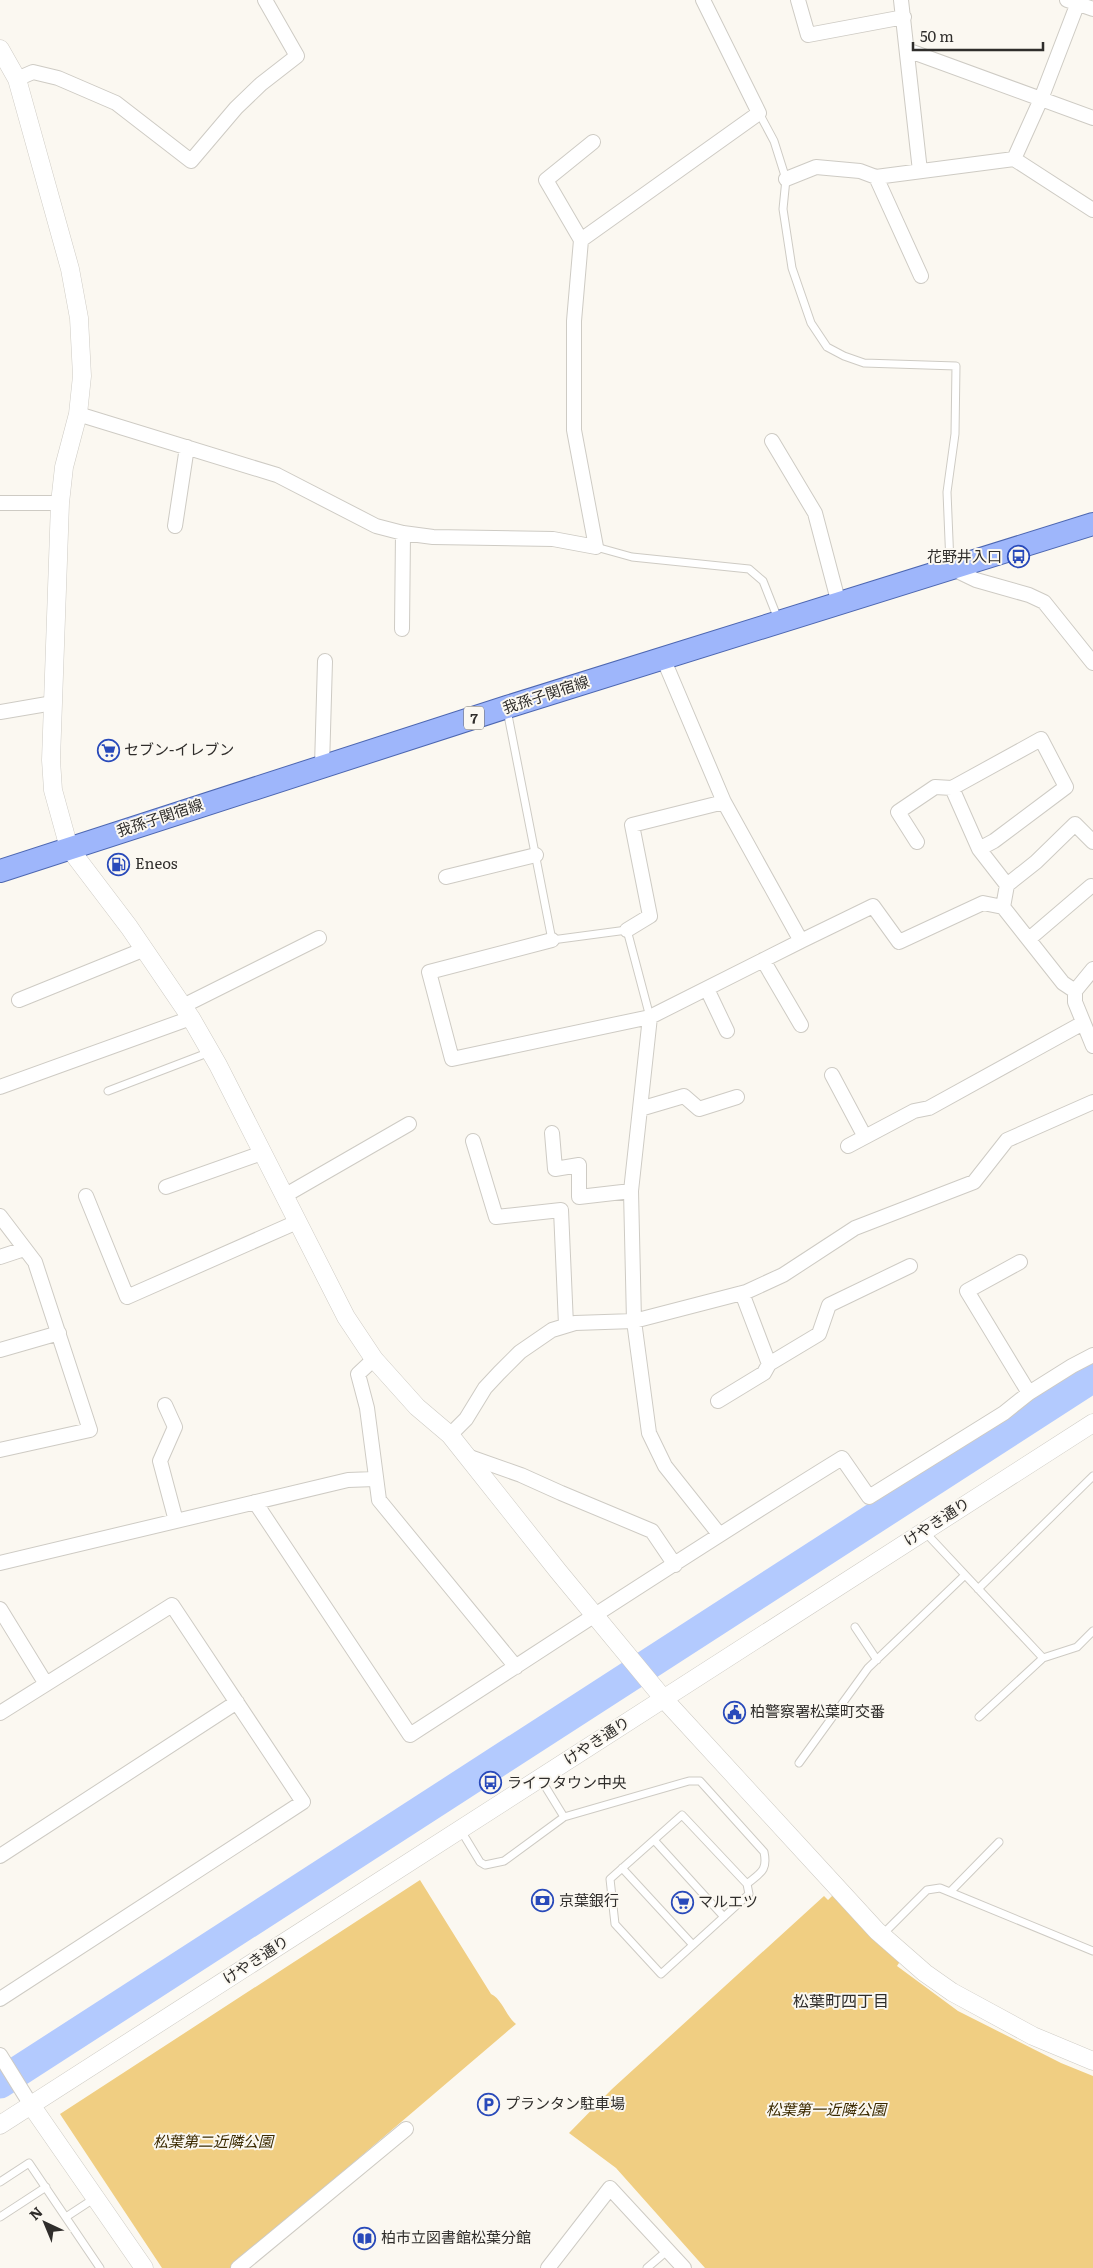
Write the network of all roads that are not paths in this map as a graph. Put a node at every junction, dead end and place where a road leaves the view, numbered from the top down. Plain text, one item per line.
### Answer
1 (265, 0) edge
2 (703, 0) edge
3 (798, 0) edge
4 (901, 0) edge
5 (1074, 1) edge
6 (1093, 9) edge
7 (904, 17) junction
8 (0, 49) edge
9 (907, 50) junction
10 (18, 79) junction
11 (1041, 99) junction
12 (759, 114) junction
13 (1093, 118) edge
14 (594, 142) dead end
15 (1014, 159) junction
16 (920, 171) junction
17 (876, 177) junction
18 (786, 179) junction
19 (1093, 210) edge
20 (581, 240) junction
21 (921, 276) dead end
22 (78, 414) junction
23 (772, 441) dead end
24 (187, 447) junction
25 (0, 503) edge
26 (60, 503) junction
27 (1093, 524) edge
28 (175, 526) dead end
29 (403, 533) junction
30 (596, 547) junction
31 (950, 568) junction
32 (839, 604) junction
33 (778, 621) junction
34 (402, 629) dead end
35 (663, 658) junction
36 (325, 661) dead end
37 (1093, 663) edge
38 (53, 703) junction
39 (507, 707) junction
40 (0, 712) edge
41 (322, 766) junction
42 (952, 788) junction
43 (724, 802) junction
44 (917, 842) dead end
45 (1093, 842) edge
46 (69, 848) junction
47 (978, 849) junction
48 (536, 855) junction
49 (0, 871) edge
50 (446, 877) dead end
51 (1007, 885) junction
52 (1091, 886) dead end
53 (1003, 907) junction
54 (627, 930) junction
55 (319, 938) dead end
56 (1029, 939) junction
57 (552, 940) junction
58 (800, 941) junction
59 (145, 949) junction
60 (763, 960) junction
61 (1093, 969) edge
62 (707, 988) junction
63 (1075, 991) junction
64 (19, 1000) dead end
65 (187, 1012) junction
66 (650, 1017) junction
67 (1083, 1023) junction
68 (801, 1025) dead end
69 (727, 1031) dead end
70 (1093, 1046) edge
71 (211, 1052) junction
72 (832, 1075) dead end
73 (0, 1087) edge
74 (108, 1090) dead end
75 (737, 1097) dead end
76 (1093, 1102) edge
77 (640, 1109) junction
78 (409, 1124) dead end
79 (552, 1132) dead end
80 (865, 1137) junction
81 (473, 1141) dead end
82 (848, 1146) dead end
83 (262, 1153) junction
84 (166, 1187) dead end
85 (631, 1191) junction
86 (86, 1196) dead end
87 (284, 1196) junction
88 (0, 1216) edge
89 (297, 1222) junction
90 (24, 1249) junction
91 (0, 1256) edge
92 (1020, 1262) dead end
93 (910, 1266) dead end
94 (742, 1293) junction
95 (634, 1321) junction
96 (566, 1325) junction
97 (59, 1333) junction
98 (0, 1350) edge
99 (1093, 1355) edge
100 (374, 1359) junction
101 (769, 1364) junction
102 (1030, 1394) junction
103 (718, 1401) dead end
104 (165, 1405) dead end
105 (1093, 1423) edge
106 (450, 1435) junction
107 (0, 1450) edge
108 (470, 1457) junction
109 (1093, 1476) edge
110 (376, 1479) junction
111 (255, 1502) junction
112 (176, 1521) junction
113 (924, 1531) junction
114 (719, 1534) junction
115 (0, 1563) edge
116 (675, 1565) junction
117 (965, 1575) junction
118 (978, 1589) junction
119 (0, 1608) edge
120 (596, 1616) junction
121 (855, 1627) dead end
122 (1093, 1630) edge
123 (1043, 1658) junction
124 (877, 1660) junction
125 (516, 1667) junction
126 (46, 1684) junction
127 (663, 1698) junction
128 (237, 1702) junction
129 (0, 1714) edge
130 (979, 1717) dead end
131 (799, 1763) dead end
132 (540, 1777) junction
133 (564, 1817) junction
134 (459, 1829) junction
135 (654, 1840) junction
136 (999, 1842) dead end
137 (0, 1856) edge
138 (622, 1868) junction
139 (747, 1884) junction
140 (950, 1892) junction
141 (724, 1917) junction
142 (882, 1935) junction
143 (693, 1945) junction
144 (1093, 1951) edge
145 (0, 1999) edge
146 (1, 2056) edge
147 (1093, 2061) edge
148 (31, 2105) junction
149 (0, 2125) edge
150 (406, 2129) dead end
151 (0, 2182) edge
152 (46, 2187) junction
153 (95, 2198) junction
154 (0, 2217) edge
155 (66, 2217) junction
156 (668, 2250) junction
157 (650, 2267) edge
158 (100, 2268) edge
159 (144, 2268) edge
160 (238, 2268) edge
161 (548, 2268) edge
162 (684, 2268) edge

1 - 10 street
2 - 12 street
3 - 7 street
4 - 7 street
5 - 6 street
5 - 11 street
7 - 9 street
8 - 10 street
9 - 11 street
9 - 16 street
10 - 22 street
11 - 13 street
11 - 15 street
12 - 18 lane
12 - 20 street
14 - 20 street
15 - 16 street
15 - 19 street
16 - 17 street
17 - 18 street
17 - 21 street
18 - 31 lane
20 - 30 street
22 - 24 street
22 - 26 street
23 - 32 street
24 - 28 street
24 - 29 street
25 - 26 street
26 - 38 street
27 - 31 main road, 我孫子関宿線 / 7
29 - 30 street
29 - 34 street
30 - 33 lane
31 - 32 main road, 我孫子関宿線 / 7
31 - 37 street
32 - 33 main road, 我孫子関宿線 / 7
33 - 35 main road, 我孫子関宿線 / 7
35 - 39 main road, 我孫子関宿線 / 7
35 - 43 street
36 - 41 street
38 - 40 street
38 - 46 street
39 - 41 main road, 我孫子関宿線 / 7
39 - 48 lane
41 - 46 main road, 我孫子関宿線 / 7
42 - 44 street
42 - 47 street
42 - 47 street
43 - 54 street
43 - 58 street
45 - 51 street
46 - 49 main road, 我孫子関宿線 / 7
46 - 59 street
47 - 51 street
48 - 50 street
48 - 57 lane
51 - 53 street
52 - 56 street
53 - 56 street
53 - 58 street
54 - 57 lane
54 - 66 lane
55 - 65 street
56 - 63 street
57 - 66 street
58 - 60 street
59 - 64 street
59 - 65 street
60 - 62 street
60 - 68 street
61 - 63 street
62 - 66 street
62 - 69 street
63 - 67 street
65 - 71 street
65 - 73 street
66 - 77 street
67 - 70 street
67 - 80 street
71 - 74 lane
71 - 83 street
72 - 80 street
75 - 77 street
76 - 94 street
77 - 85 street
78 - 87 street
79 - 85 street
80 - 82 street
81 - 96 street
83 - 84 street
83 - 87 street
85 - 95 street
86 - 89 street
87 - 89 street
88 - 90 street
89 - 100 street
90 - 91 street
90 - 97 street
92 - 102 street
93 - 101 street
94 - 95 street
94 - 101 street
95 - 96 street
95 - 114 street
96 - 106 street
97 - 98 street
97 - 107 street
99 - 102 street
100 - 106 street
100 - 110 street
101 - 103 street
102 - 114 street
104 - 112 street
105 - 113 street, けやき通り
106 - 108 street
108 - 116 street
108 - 120 street
109 - 118 lane
110 - 111 street
110 - 125 street
111 - 112 street
111 - 125 street
112 - 115 street
113 - 117 lane
113 - 127 street, けやき通り
114 - 116 street
116 - 120 street
117 - 118 lane
117 - 124 lane
118 - 123 lane
119 - 126 street
120 - 125 street
120 - 127 street
121 - 124 lane
122 - 123 lane
123 - 130 lane
124 - 131 lane
126 - 128 street
126 - 129 street
127 - 132 street, けやき通り
127 - 142 street
128 - 137 street
128 - 145 street
132 - 133 lane
132 - 134 street, けやき通り
133 - 134 lane
133 - 139 lane
134 - 148 street, けやき通り
135 - 138 lane
135 - 139 lane
135 - 141 lane
136 - 140 lane
138 - 143 lane
138 - 143 lane
139 - 141 lane
140 - 142 lane
140 - 144 lane
141 - 143 lane
142 - 147 street
146 - 148 street
148 - 149 street, けやき通り
148 - 153 street
150 - 160 street
151 - 152 lane
152 - 154 lane
152 - 155 lane
153 - 155 lane
153 - 159 street
155 - 158 lane
156 - 157 lane
156 - 161 street
156 - 162 street

